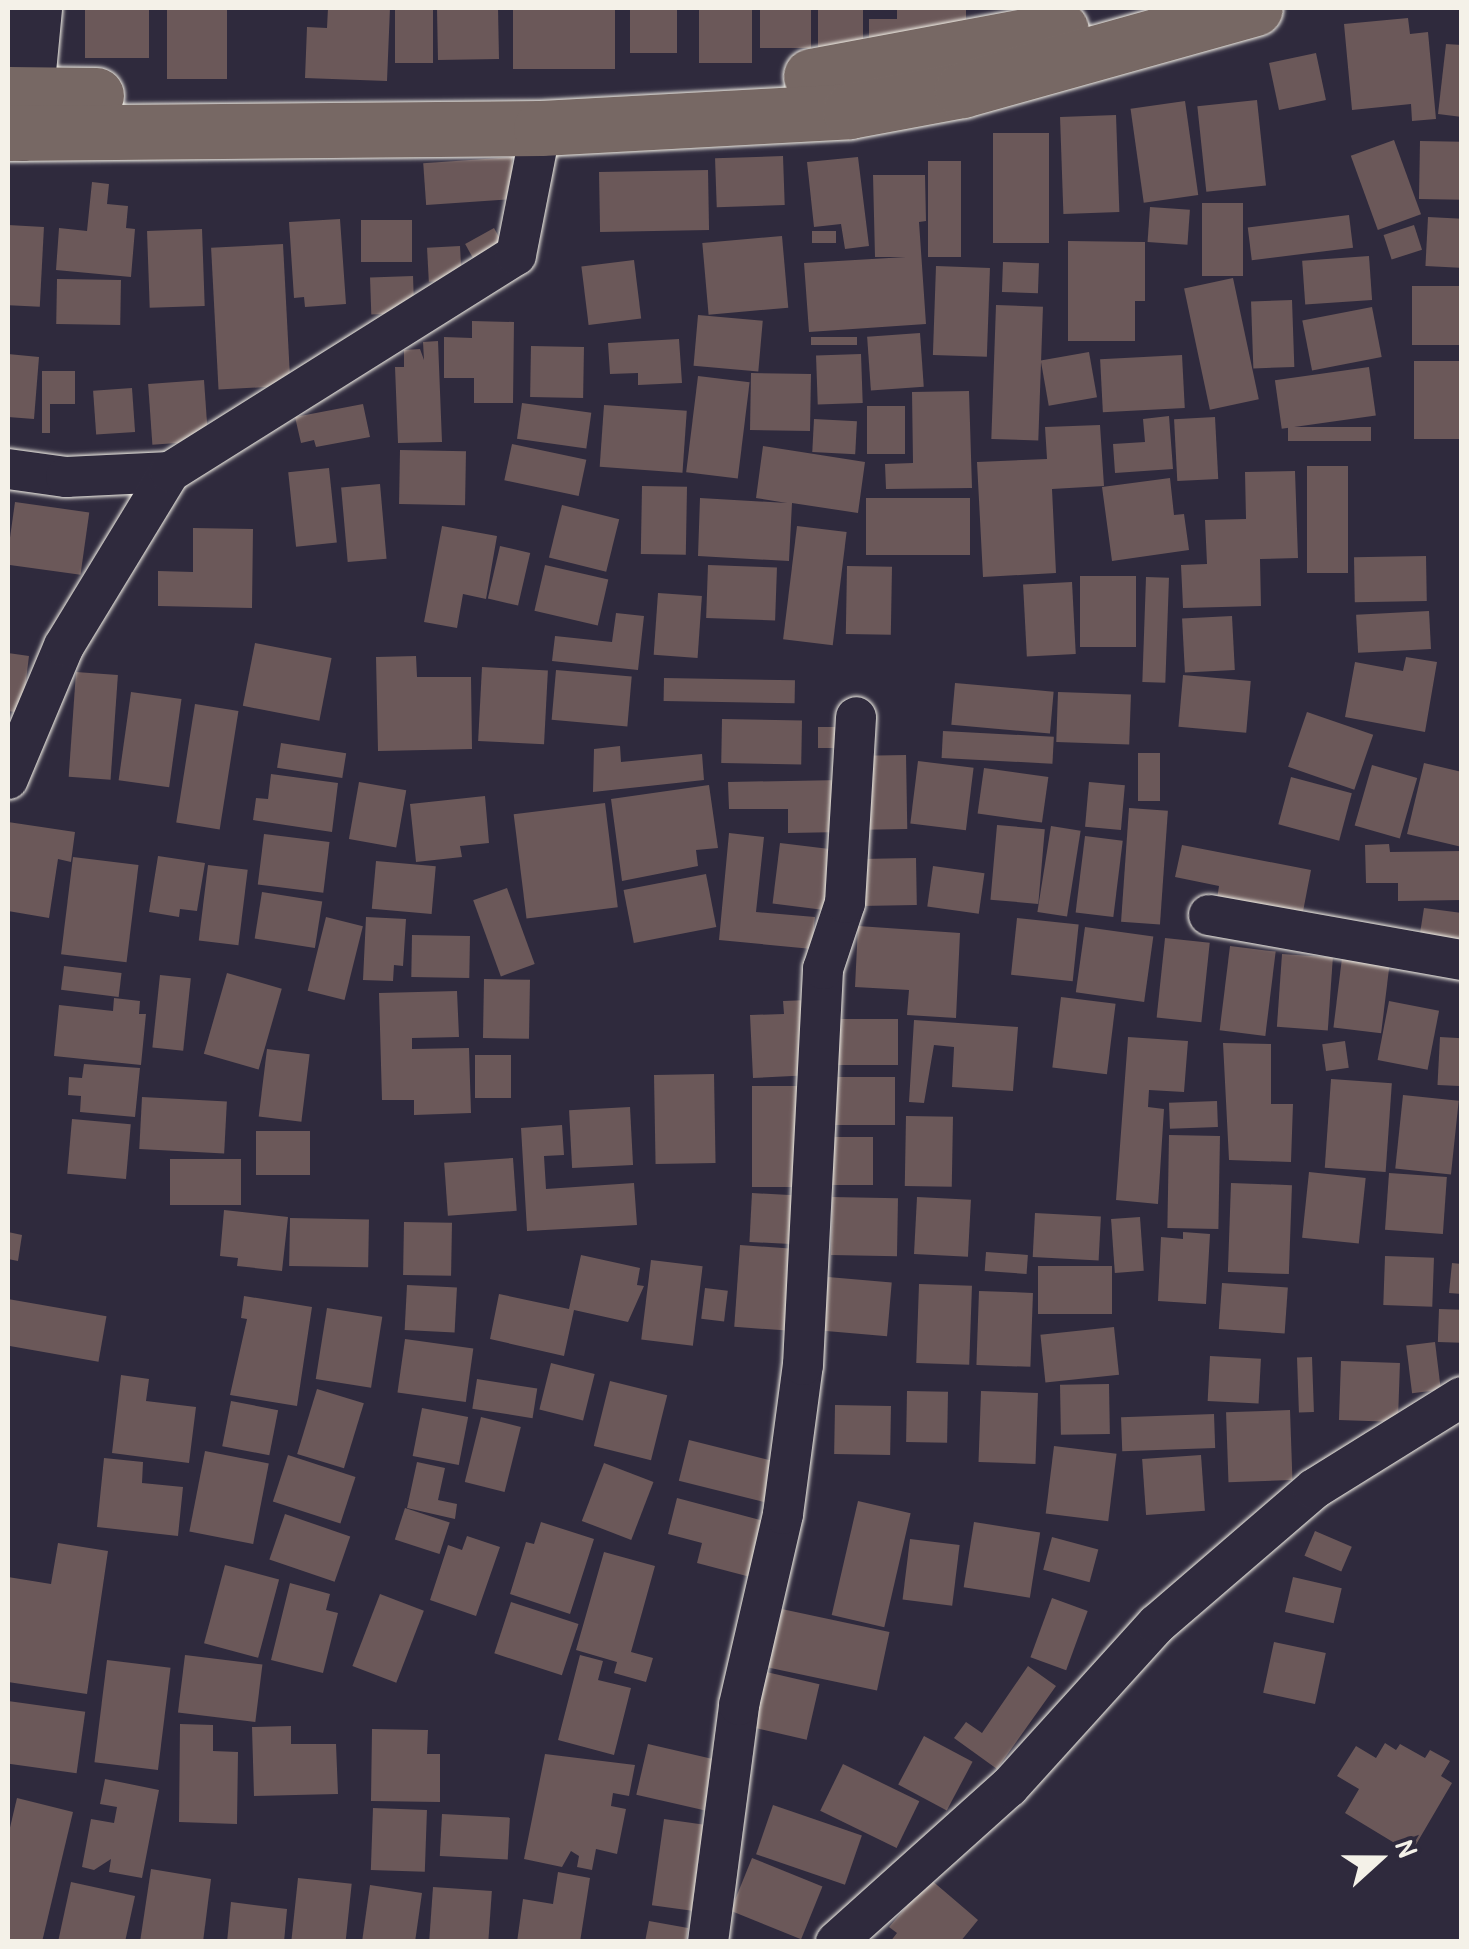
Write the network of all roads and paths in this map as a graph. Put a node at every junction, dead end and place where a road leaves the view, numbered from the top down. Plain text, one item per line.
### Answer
1 (34, 8) edge
2 (1130, 8) edge
3 (1255, 8) edge
4 (16, 114) edge
5 (540, 128) junction
6 (8, 469) edge
7 (170, 472) junction
8 (856, 717) dead end
9 (8, 779) edge
10 (1209, 916) dead end
11 (1462, 960) edge
12 (1462, 1397) edge
13 (708, 1942) edge
14 (836, 1942) edge

1 - 4 main road
2 - 4 main road
3 - 5 main road
4 - 5 main road
5 - 7 street
6 - 7 street
7 - 9 street
8 - 13 street
10 - 11 street
12 - 14 street

